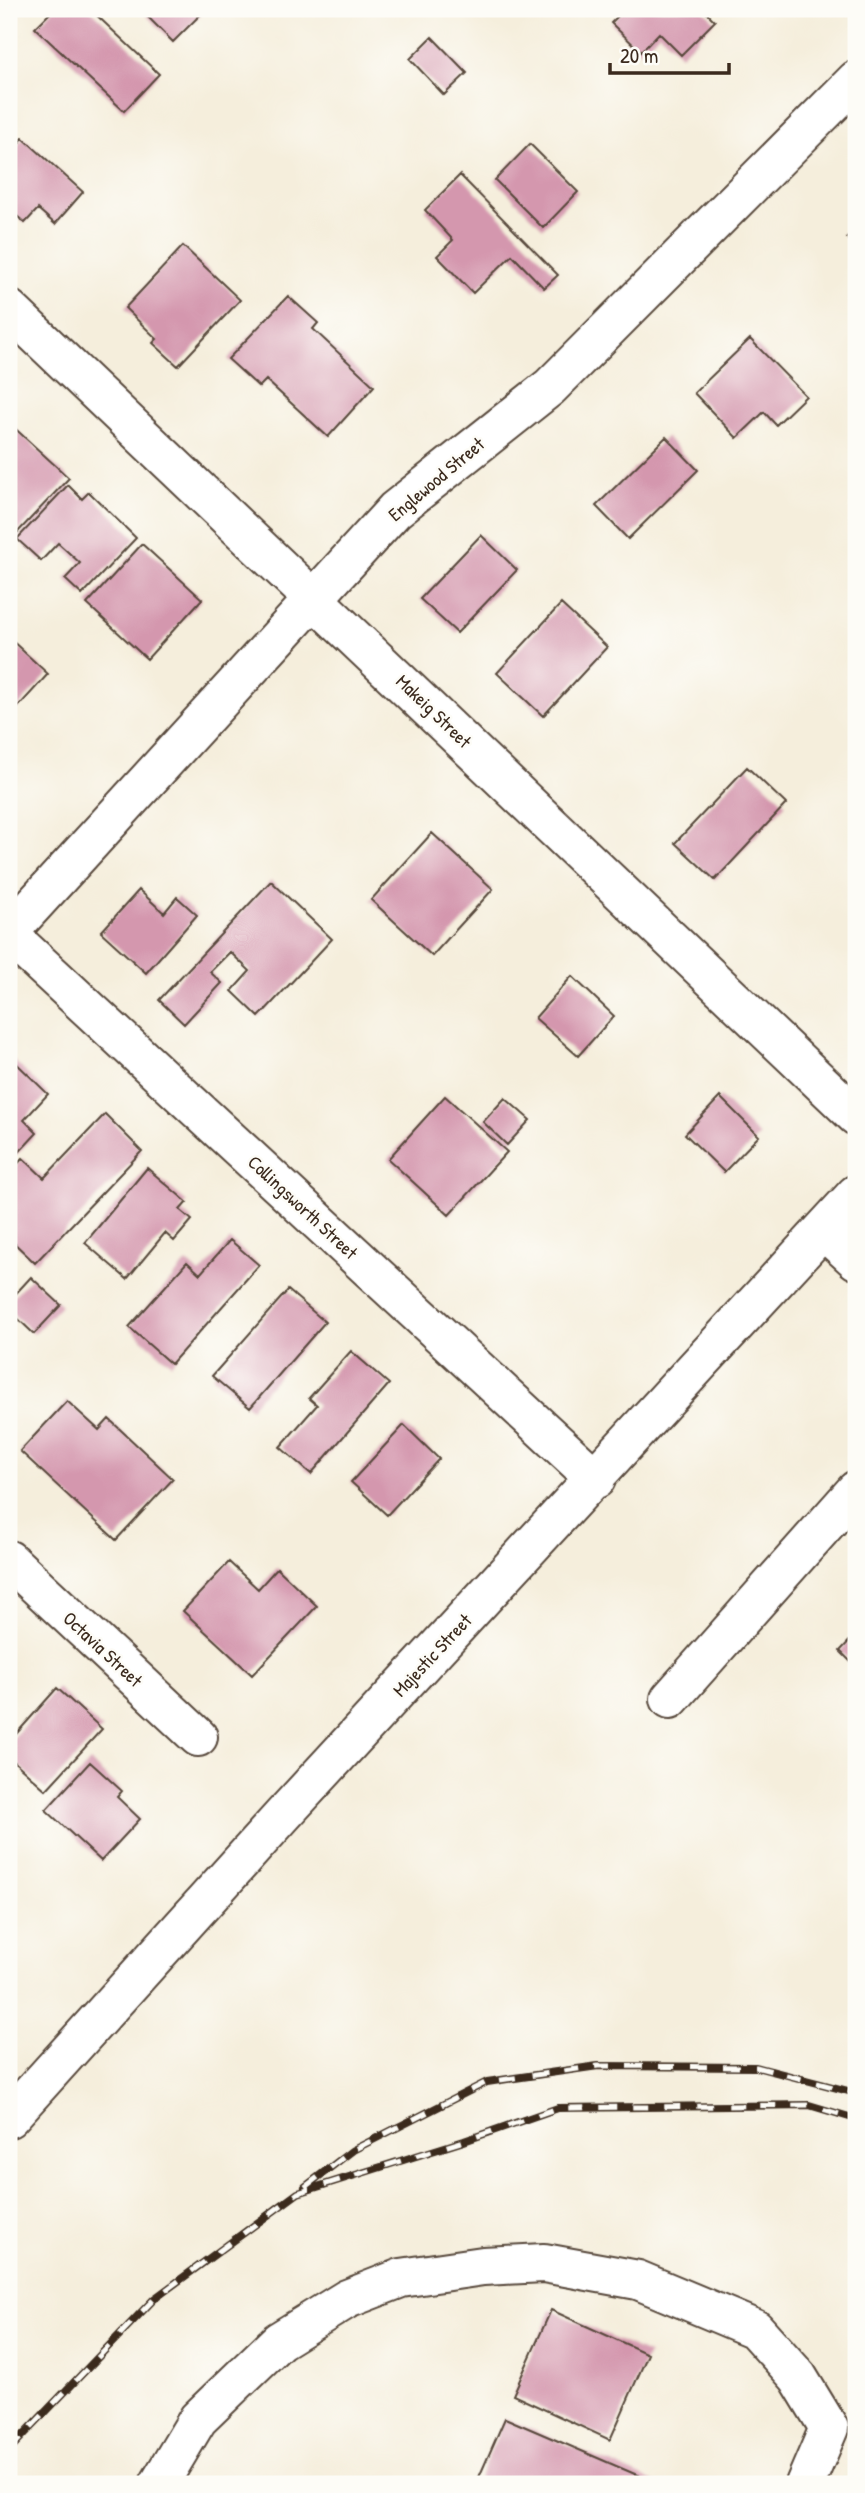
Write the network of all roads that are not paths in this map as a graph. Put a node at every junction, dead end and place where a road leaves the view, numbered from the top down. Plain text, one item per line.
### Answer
1 (856, 80) edge
2 (9, 309) edge
3 (316, 599) junction
4 (9, 933) edge
5 (856, 1116) edge
6 (856, 1194) edge
7 (823, 1230) junction
8 (856, 1260) edge
9 (596, 1479) junction
10 (856, 1490) edge
11 (9, 1560) edge
12 (670, 1699) dead end
13 (198, 1737) dead end
14 (9, 2118) edge
15 (159, 2484) edge
16 (805, 2484) edge

1 - 3 street, Englewood Street
2 - 3 street, Makeig Street
3 - 4 street, Englewood Street
3 - 5 street, Makeig Street
4 - 9 street, Collingsworth Street
6 - 7 street, Majestic Street
7 - 8 street
7 - 9 street, Majestic Street
9 - 14 street, Majestic Street
10 - 12 street
11 - 13 street, Octavia Street
15 - 16 street

